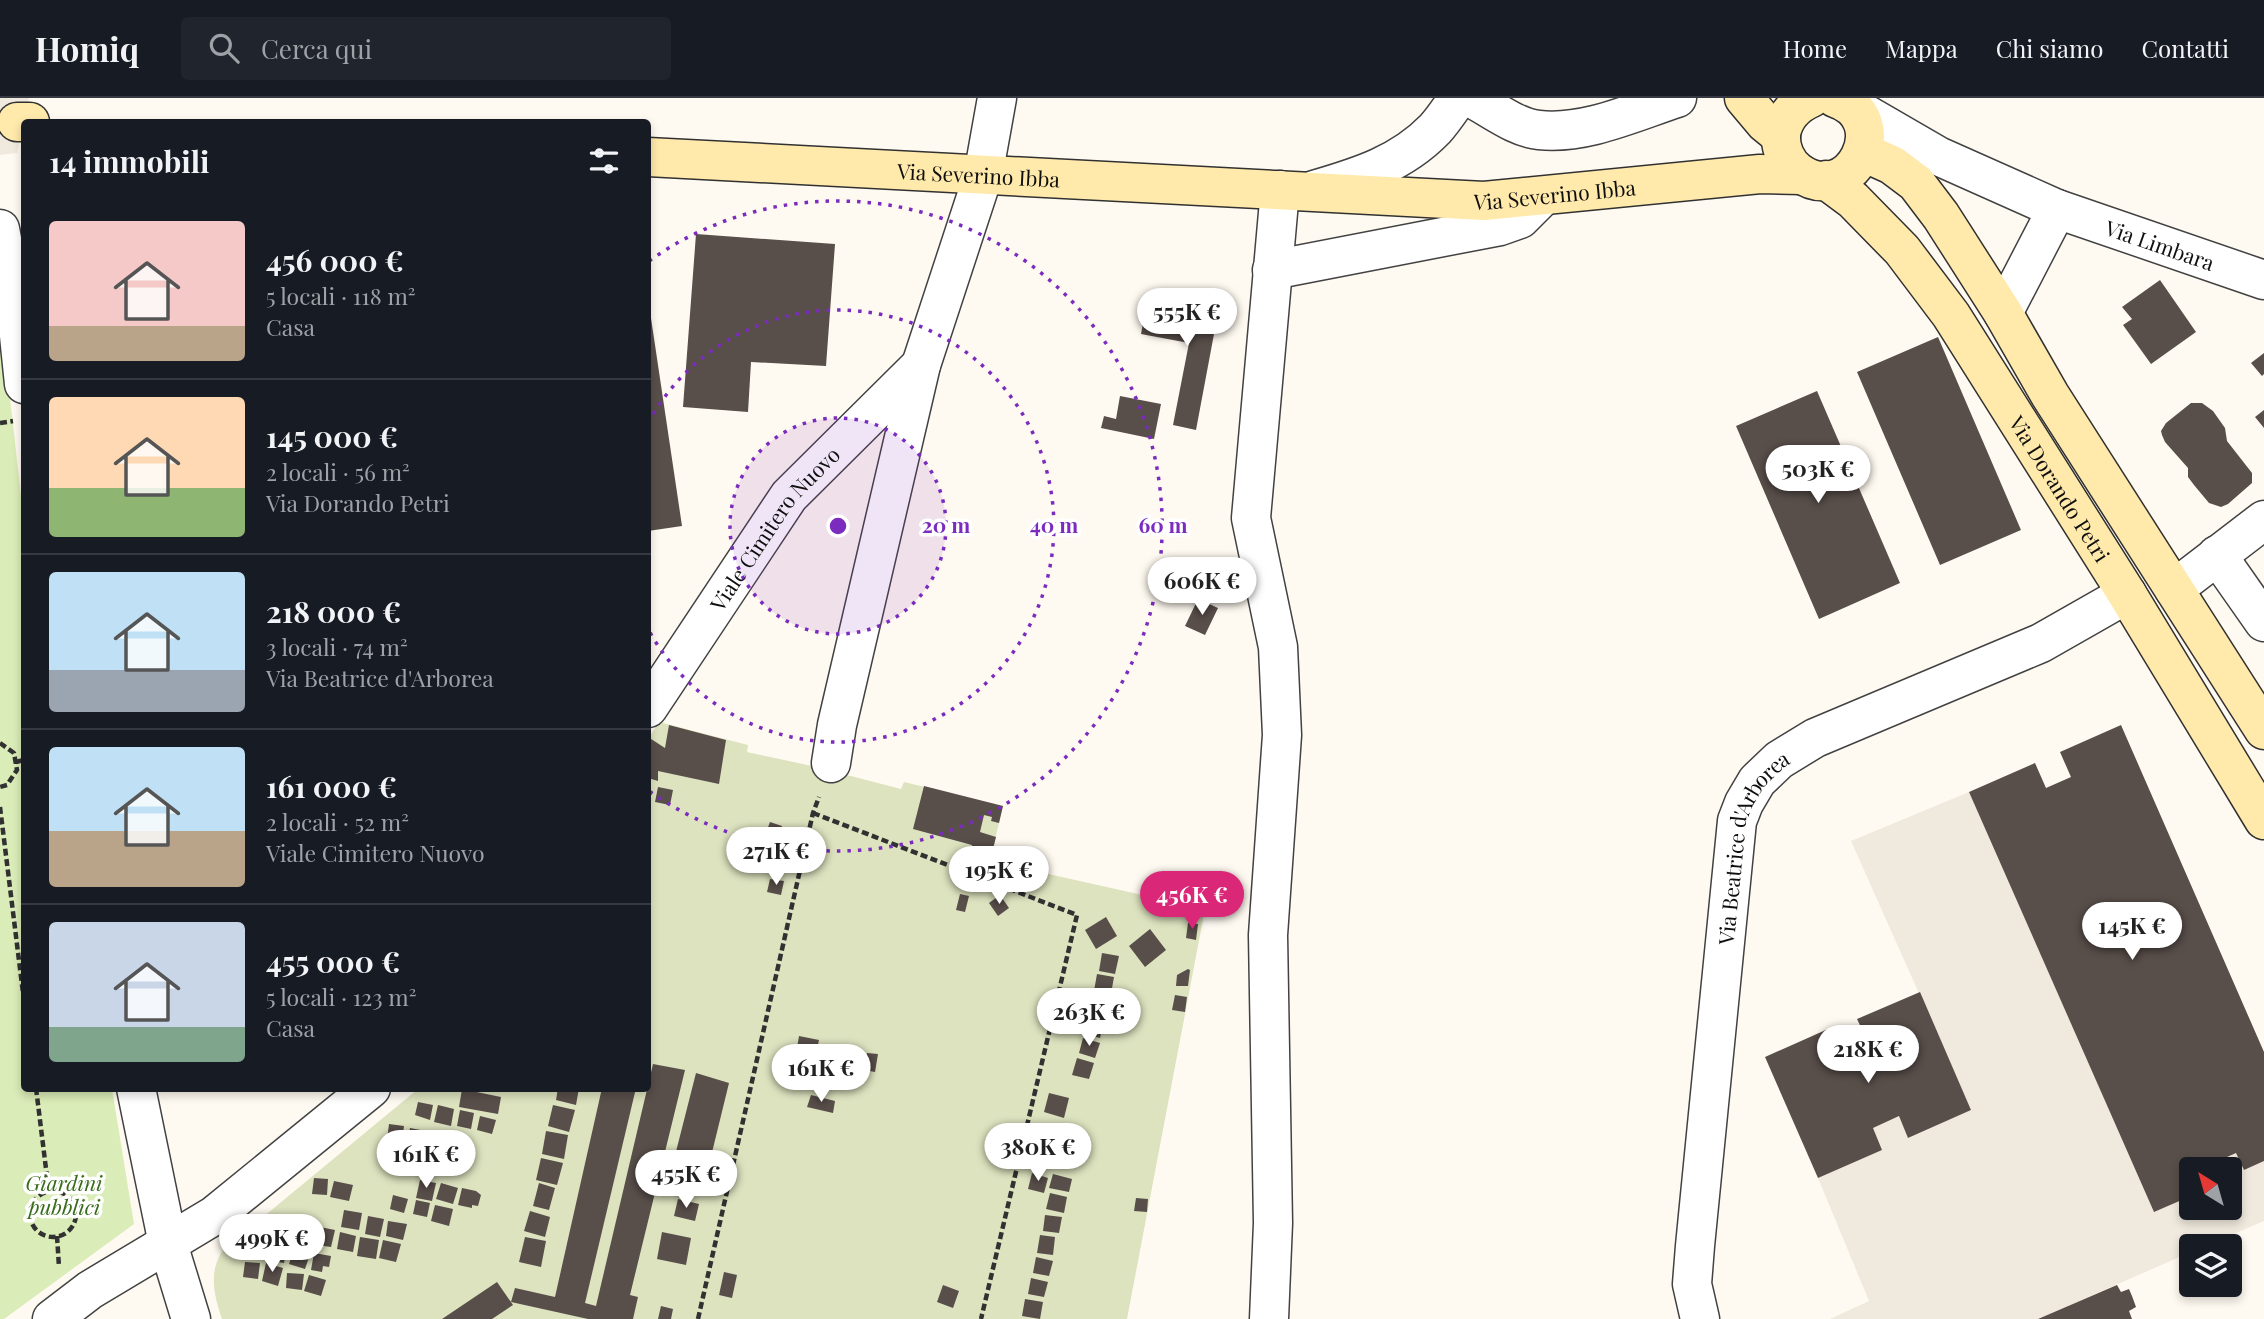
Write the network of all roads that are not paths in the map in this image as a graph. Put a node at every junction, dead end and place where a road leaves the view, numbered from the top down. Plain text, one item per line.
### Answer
1 (997, 98) edge
2 (1458, 98) edge
3 (1471, 98) edge
4 (1677, 98) edge
5 (1744, 98) edge
6 (1811, 98) edge
7 (1840, 100) edge
8 (1781, 136) junction
9 (1864, 148) junction
10 (1938, 156) junction
11 (651, 157) edge
12 (983, 176) junction
13 (1814, 178) junction
14 (1294, 191) junction
15 (1543, 197) junction
16 (2057, 209) junction
17 (0, 229) edge
18 (1272, 270) junction
19 (2264, 280) edge
20 (2003, 313) junction
21 (21, 355) edge
22 (921, 365) junction
23 (2264, 520) edge
24 (2217, 555) junction
25 (2174, 589) junction
26 (2127, 594) junction
27 (2264, 622) edge
28 (651, 703) edge
29 (2264, 730) edge
30 (831, 763) road end
31 (2264, 820) edge
32 (137, 1092) edge
33 (366, 1092) edge
34 (168, 1244) junction
35 (52, 1319) edge
36 (191, 1319) edge
37 (1269, 1319) edge
38 (1700, 1319) edge

1 - 12 street, Viale Cimitero Nuovo
2 - 14 street, Via Severino Ibba
3 - 4 street
5 - 8 street
6 - 8 street
7 - 9 street
7 - 10 street, Via Limbara
8 - 13 street, Via Dorando Petri
9 - 10 street, Via Limbara
9 - 13 street
9 - 20 street, Via Dorando Petri
10 - 16 street, Via Limbara
11 - 12 street, Via Severino Ibba
12 - 14 street, Via Severino Ibba
12 - 22 street, Viale Cimitero Nuovo
13 - 15 street, Via Severino Ibba
13 - 26 street, Via Dorando Petri
14 - 15 street, Via Severino Ibba
14 - 18 street
15 - 18 street
16 - 19 street, Via Limbara
16 - 20 street
17 - 21 street
18 - 37 street
20 - 25 street, Via Dorando Petri
22 - 28 street, Viale Cimitero Nuovo
22 - 30 street, Viale Cimitero Nuovo
23 - 24 street
24 - 25 street
24 - 27 street
25 - 29 street, Via Dorando Petri
26 - 31 street, Via Dorando Petri
26 - 38 street, Via Beatrice d'Arborea
32 - 34 street
33 - 34 street
34 - 35 street
34 - 36 street

